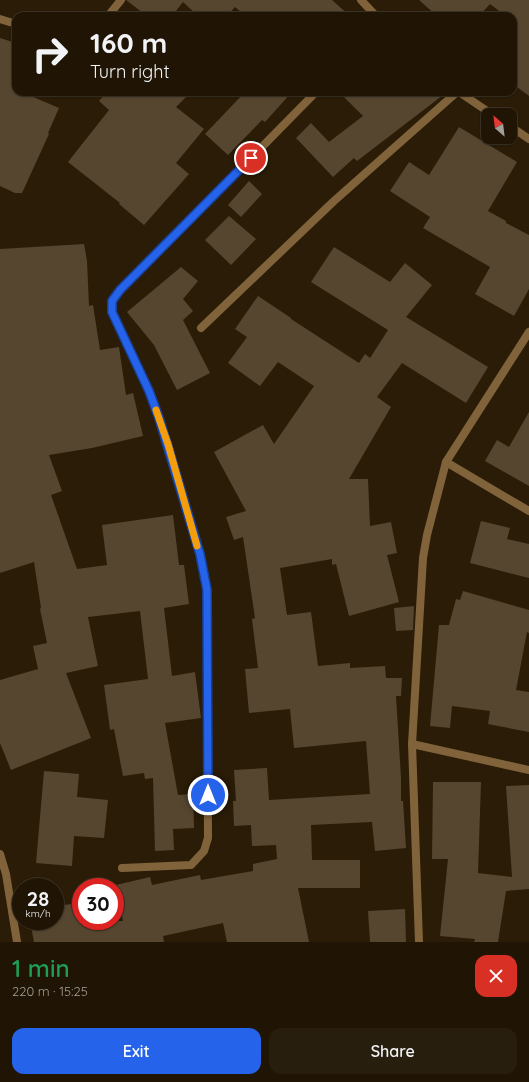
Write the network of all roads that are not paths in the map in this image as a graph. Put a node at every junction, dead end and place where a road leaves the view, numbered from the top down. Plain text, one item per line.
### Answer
1 (121, 0) edge
2 (361, 0) edge
3 (111, 12) edge
4 (372, 12) edge
5 (0, 19) edge
6 (12, 23) edge
7 (312, 96) edge
8 (453, 96) edge
9 (464, 96) edge
10 (482, 108) edge
11 (517, 131) edge
12 (529, 139) edge
13 (201, 328) dead end
14 (529, 332) edge
15 (446, 462) junction
16 (529, 510) edge
17 (412, 744) junction
18 (529, 770) edge
19 (0, 854) edge
20 (122, 868) dead end
21 (17, 942) edge
22 (419, 942) edge

1 - 3 street
2 - 4 street
5 - 6 street
7 - 20 street
8 - 13 street
9 - 10 street
11 - 12 street
14 - 15 street
15 - 16 street
15 - 17 street
17 - 18 street
17 - 22 street
19 - 21 street

